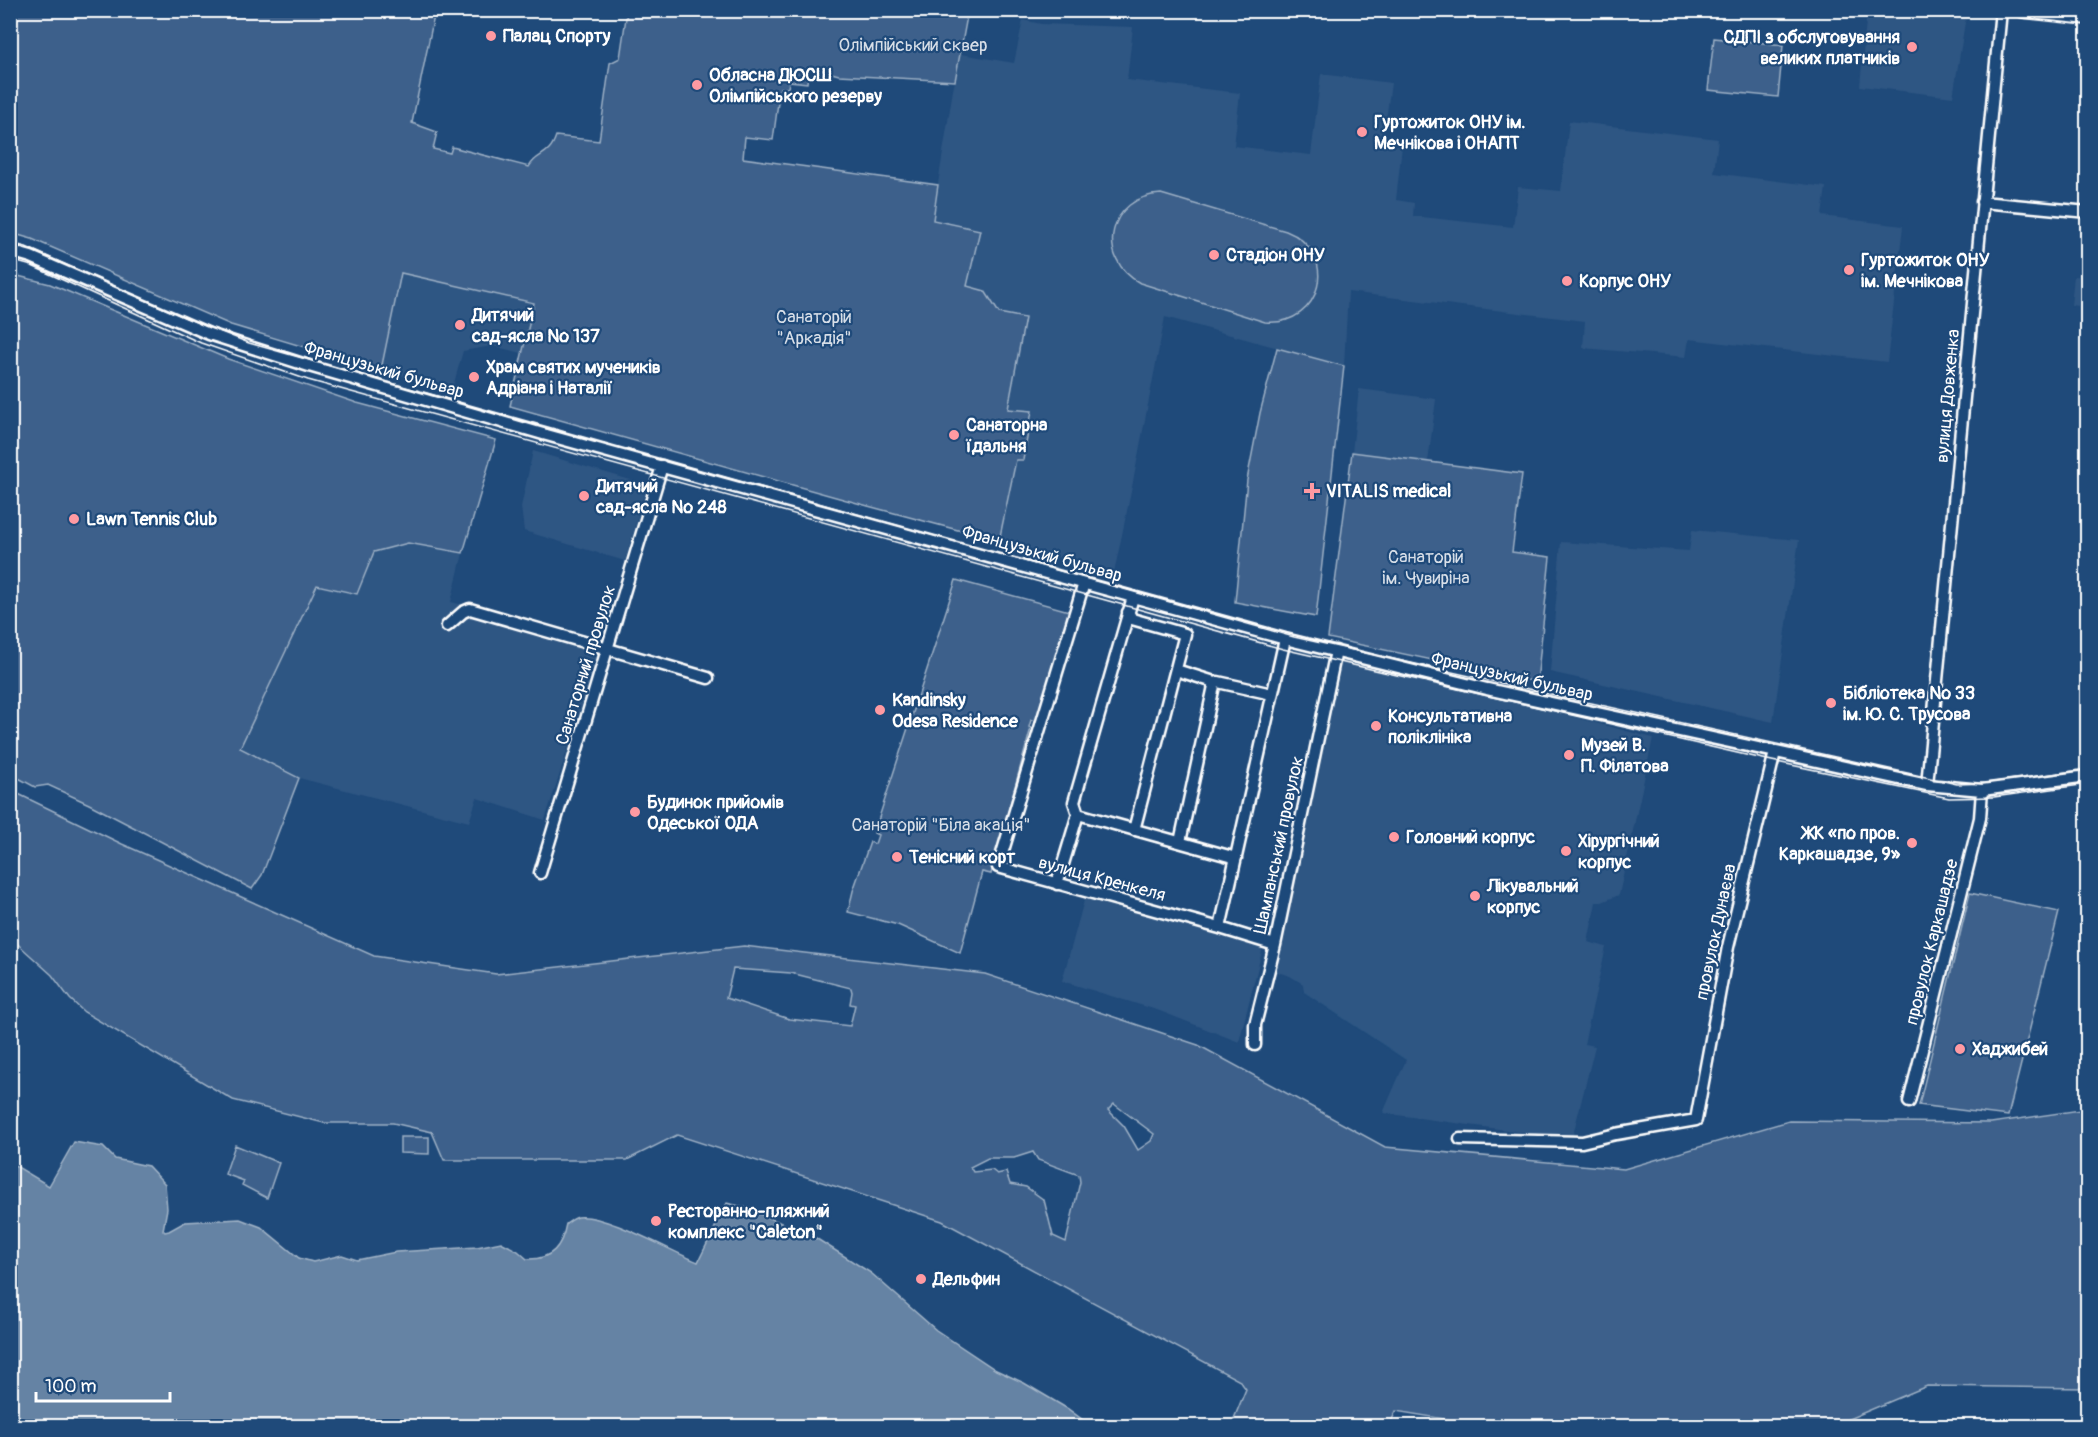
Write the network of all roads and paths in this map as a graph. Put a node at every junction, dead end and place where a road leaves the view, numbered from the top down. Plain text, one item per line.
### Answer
1 (2001, 10) edge
2 (2023, 10) edge
3 (2088, 17) edge
4 (1982, 202) junction
5 (2088, 212) edge
6 (10, 251) edge
7 (662, 466) junction
8 (1084, 583) junction
9 (1133, 597) junction
10 (1128, 612) junction
11 (447, 626) dead end
12 (1285, 639) junction
13 (607, 650) junction
14 (1336, 651) junction
15 (1176, 670) junction
16 (708, 678) dead end
17 (1214, 684) junction
18 (1272, 694) junction
19 (1775, 752) junction
20 (2088, 776) edge
21 (1927, 785) junction
22 (1982, 790) junction
23 (1078, 814) junction
24 (1134, 830) junction
25 (1180, 842) junction
26 (1236, 858) junction
27 (540, 873) dead end
28 (1057, 884) junction
29 (1220, 928) junction
30 (1275, 945) junction
31 (1255, 1045) dead end
32 (1909, 1102) dead end
33 (1460, 1139) dead end

1 - 4 street, вулиця Довженка
2 - 3 main road
4 - 5 street
4 - 21 street, вулиця Довженка
6 - 7 street, Французький бульвар
7 - 8 street, Французький бульвар
7 - 13 street, Санаторний провулок
8 - 9 street, Французький бульвар
8 - 28 street, вулиця Кренкеля
9 - 10 street
9 - 12 street, Французький бульвар
10 - 15 street
10 - 23 street
11 - 13 street
12 - 14 street, Французький бульвар
12 - 18 street
13 - 16 street
13 - 27 street, Санаторний провулок
14 - 19 street, Французький бульвар
14 - 30 street, Шампанський провулок
15 - 17 street
15 - 24 street
17 - 18 street
17 - 25 street
18 - 26 street
19 - 21 street, Французький бульвар
19 - 33 street, провулок Дунаєва
20 - 22 street, Французький бульвар
21 - 22 street, Французький бульвар
22 - 32 street, провулок Каркашадзе
23 - 24 street
23 - 28 street
24 - 25 street
25 - 26 street
26 - 29 street
28 - 29 street, вулиця Кренкеля
29 - 30 street, вулиця Кренкеля
30 - 31 street, Шампанський провулок

